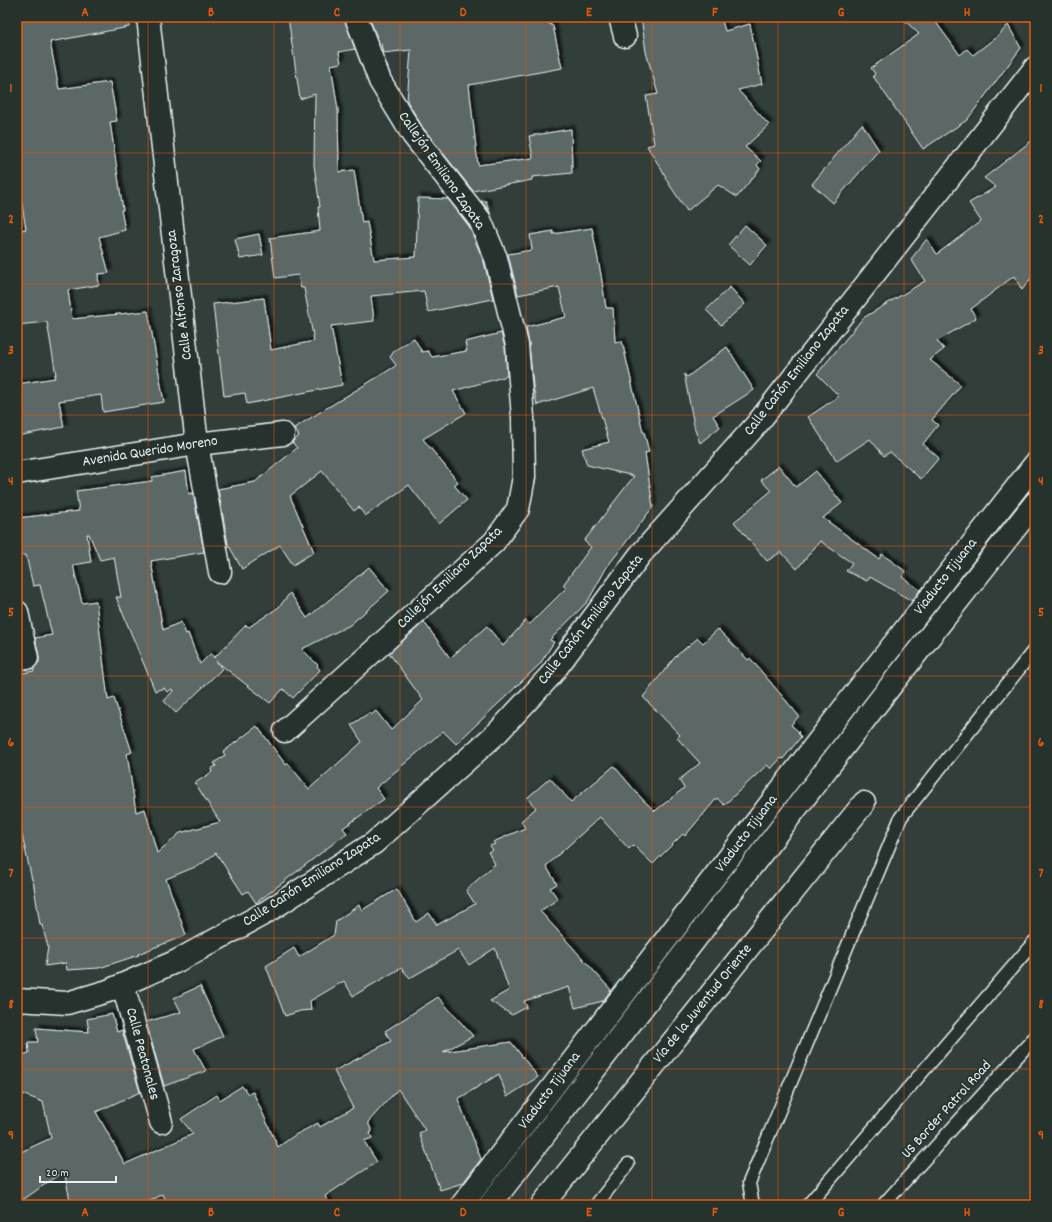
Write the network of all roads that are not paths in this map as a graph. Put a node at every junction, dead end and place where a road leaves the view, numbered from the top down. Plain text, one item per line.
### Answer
1 (148, 17) edge
2 (356, 17) edge
3 (1035, 68) edge
4 (283, 434) dead end
5 (197, 444) junction
6 (1035, 464) edge
7 (17, 473) edge
8 (1035, 503) edge
9 (220, 572) dead end
10 (17, 612) edge
11 (1035, 649) edge
12 (27, 658) dead end
13 (285, 731) dead end
14 (864, 803) dead end
15 (1035, 941) edge
16 (123, 985) junction
17 (17, 1000) edge
18 (1035, 1037) edge
19 (161, 1122) dead end
20 (628, 1164) dead end
21 (462, 1205) edge
22 (490, 1205) edge
23 (542, 1205) edge
24 (596, 1205) edge
25 (753, 1205) edge
26 (808, 1205) edge
27 (883, 1205) edge

1 - 5 main road, Calle Alfonso Zaragoza
2 - 13 main road, Callejón Emiliano Zapata
3 - 16 main road, Calle Cañón Emiliano Zapata
4 - 5 main road, Avenida Querido Moreno
5 - 7 main road, Avenida Querido Moreno
5 - 9 main road, Calle Alfonso Zaragoza
6 - 21 main road, Viaducto Tijuana
8 - 22 main road, Viaducto Tijuana
10 - 12 main road
11 - 25 lane
14 - 23 main road, Vía de la Juventud Oriente
15 - 26 lane
16 - 17 main road, Calle Cañón Emiliano Zapata
16 - 19 main road, Calle Peatonales
18 - 27 lane, US Border Patrol Road
20 - 24 lane

